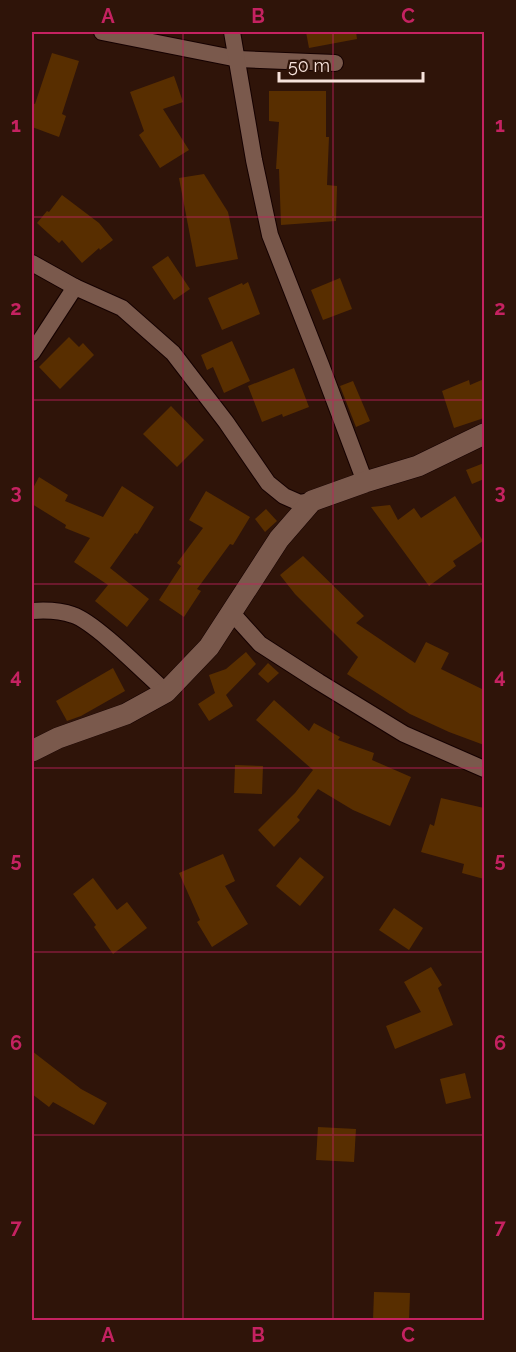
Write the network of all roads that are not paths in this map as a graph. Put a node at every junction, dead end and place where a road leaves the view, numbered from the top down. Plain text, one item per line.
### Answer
1 (102, 32) edge
2 (232, 32) edge
3 (238, 59) junction
4 (335, 63) dead end
5 (32, 263) edge
6 (75, 287) junction
7 (32, 353) edge
8 (484, 434) edge
9 (364, 482) junction
10 (312, 501) junction
11 (32, 611) edge
12 (232, 613) junction
13 (165, 692) junction
14 (32, 751) edge
15 (484, 769) edge

1 - 3 street
2 - 3 street
3 - 4 street
3 - 9 street
5 - 6 street
6 - 7 street
6 - 10 street
8 - 9 street
9 - 10 street
10 - 12 street
11 - 13 street
12 - 13 street
12 - 15 street
13 - 14 street

